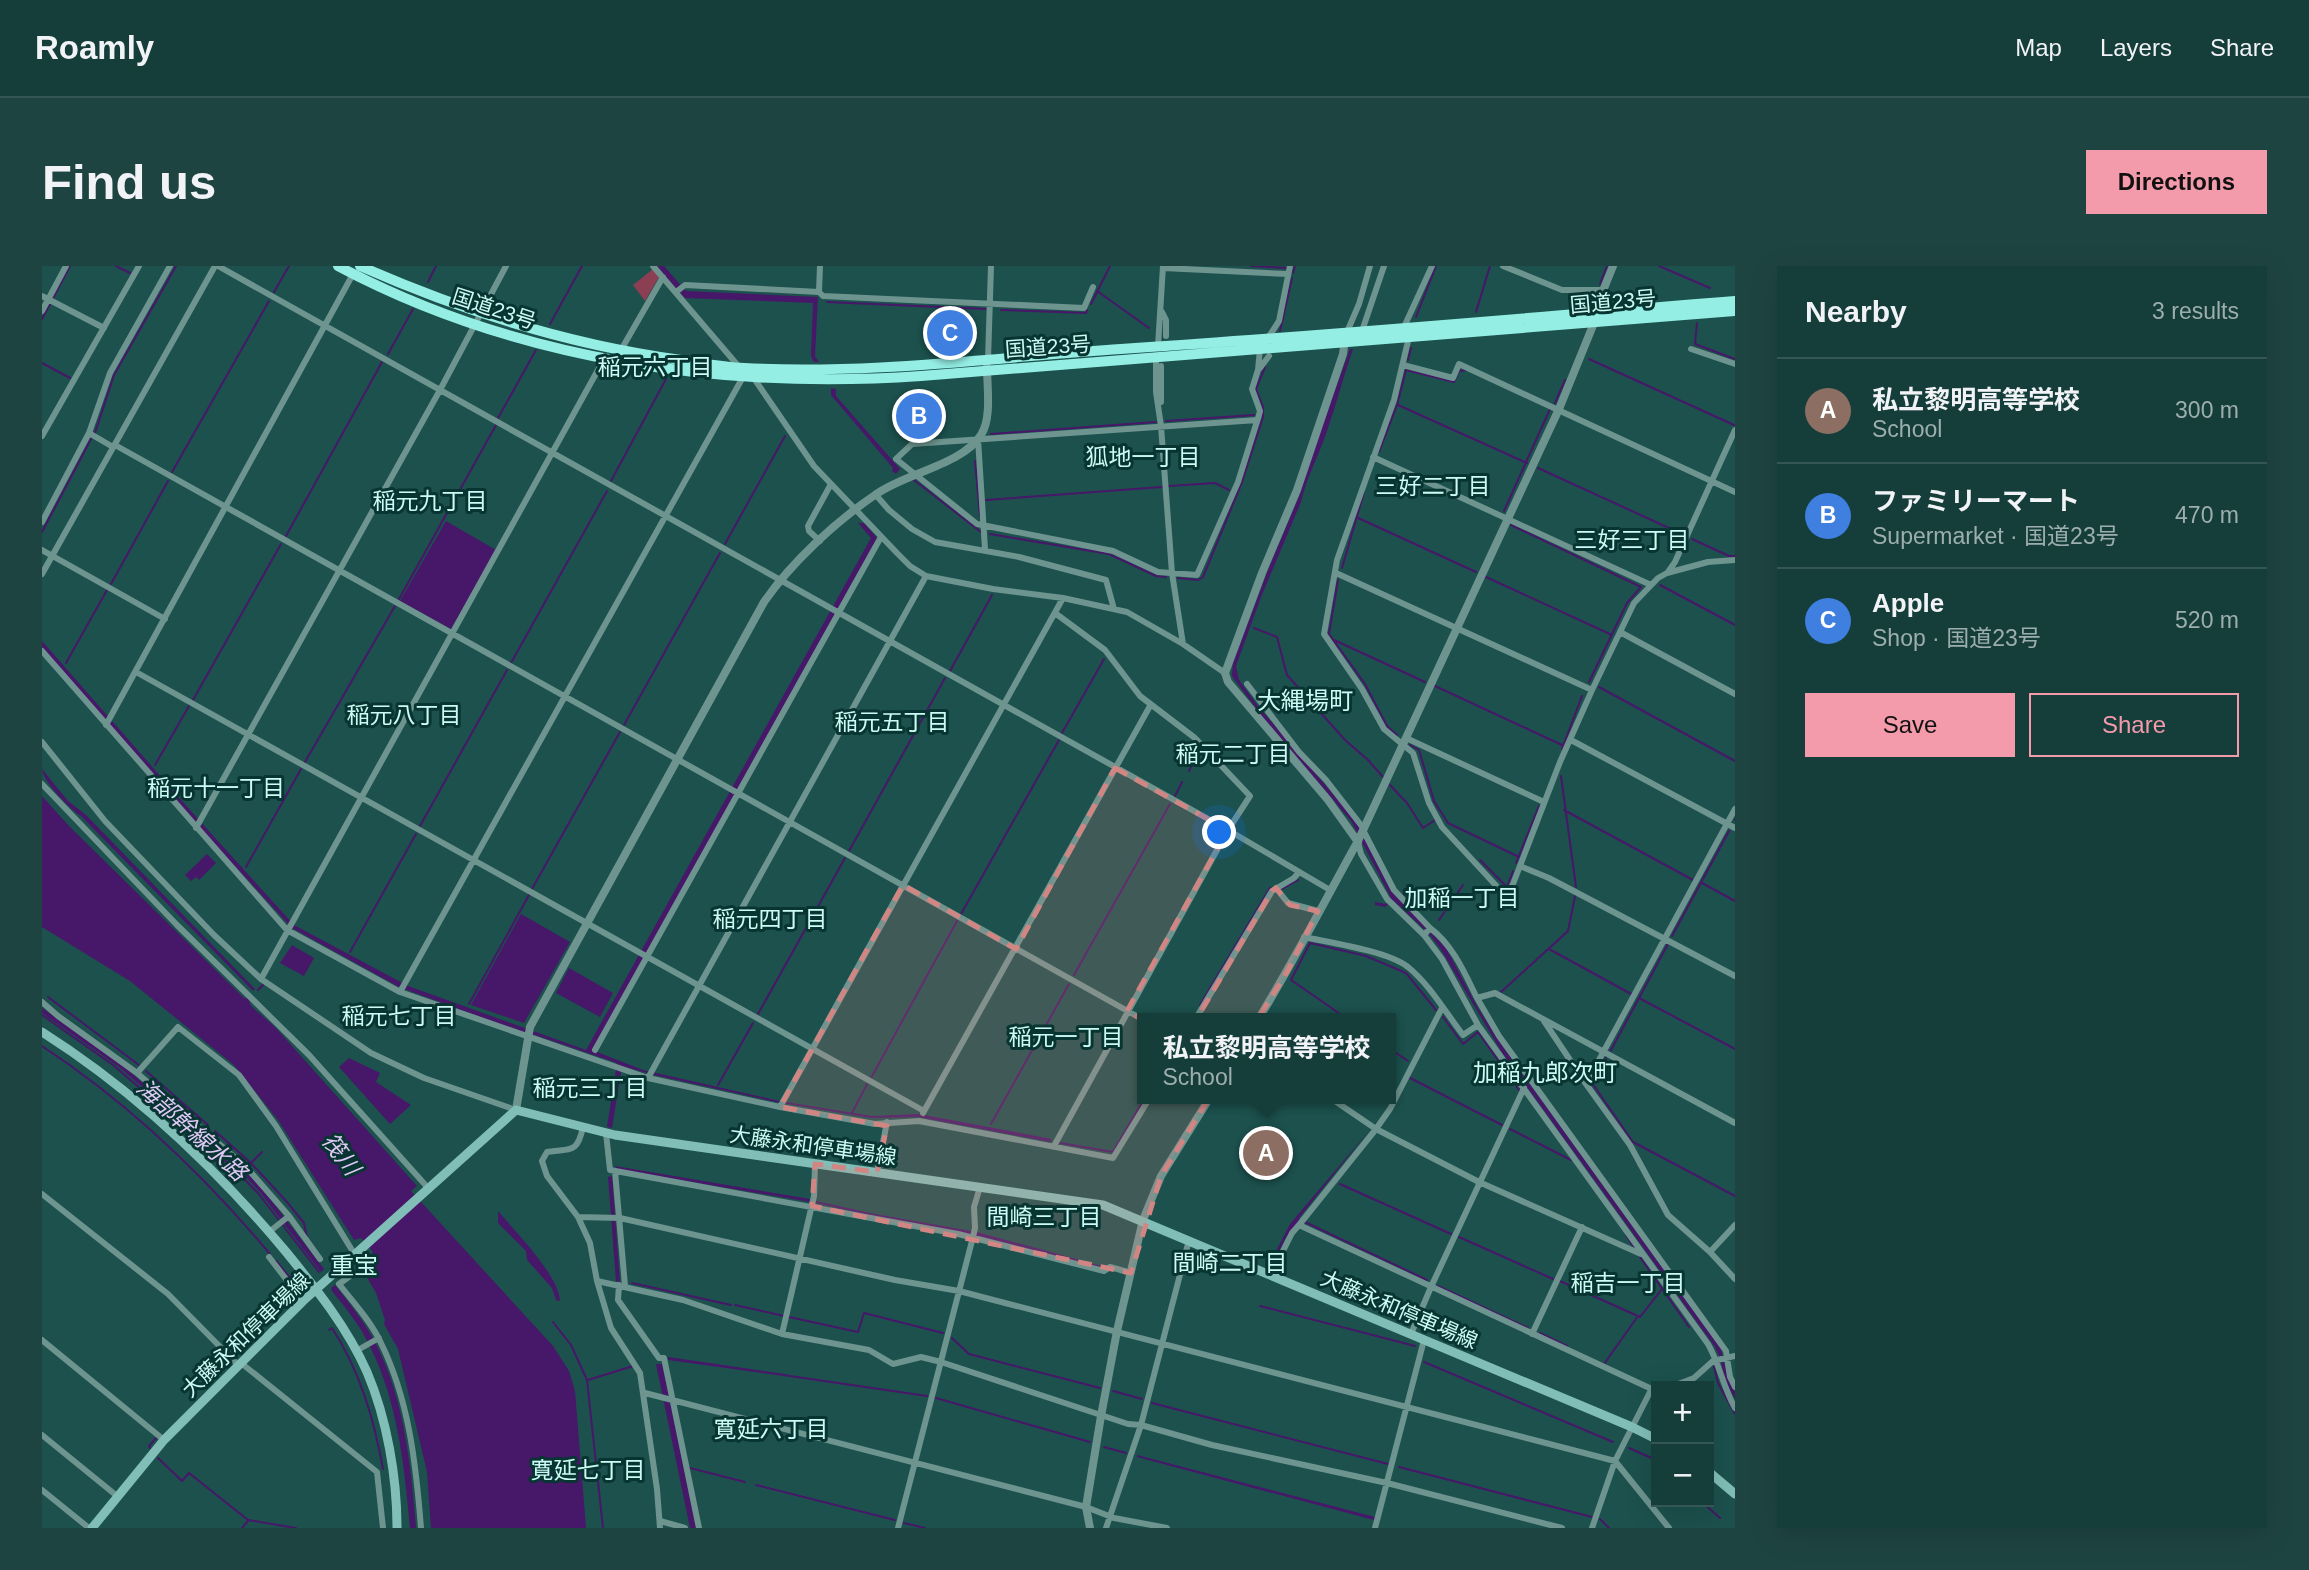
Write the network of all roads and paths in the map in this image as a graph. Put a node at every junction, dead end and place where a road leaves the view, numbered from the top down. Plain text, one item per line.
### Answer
1 (66, 266) edge
2 (139, 266) edge
3 (170, 266) edge
4 (217, 266) edge
5 (338, 266) edge
6 (506, 266) edge
7 (653, 266) edge
8 (820, 266) edge
9 (991, 266) edge
10 (1370, 266) edge
11 (1384, 266) edge
12 (1432, 266) edge
13 (1503, 266) edge
14 (1614, 266) edge
15 (1163, 267) edge
16 (357, 270) edge
17 (1289, 270) edge
18 (663, 277) junction
19 (1093, 287) dead end
20 (1603, 290) junction
21 (676, 292) junction
22 (819, 292) junction
23 (45, 297) edge
24 (1735, 301) edge
25 (990, 302) junction
26 (42, 311) edge
27 (1161, 311) junction
28 (1735, 312) edge
29 (480, 313) junction
30 (1594, 318) junction
31 (475, 324) junction
32 (104, 328) junction
33 (326, 328) junction
34 (1362, 331) junction
35 (1406, 332) junction
36 (1273, 335) junction
37 (1166, 336) dead end
38 (1345, 337) junction
39 (1158, 346) junction
40 (1691, 349) dead end
41 (621, 350) junction
42 (1265, 353) junction
43 (604, 359) junction
44 (1158, 362) junction
45 (1735, 364) edge
46 (1403, 365) junction
47 (988, 366) junction
48 (1258, 370) junction
49 (745, 374) junction
50 (440, 390) junction
51 (1559, 409) junction
52 (1257, 420) junction
53 (1161, 426) junction
54 (1735, 430) edge
55 (43, 432) edge
56 (89, 433) junction
57 (978, 439) junction
58 (114, 446) junction
59 (553, 453) junction
60 (1373, 457) junction
61 (913, 474) junction
62 (1712, 481) junction
63 (831, 484) junction
64 (1735, 492) edge
65 (875, 494) junction
66 (226, 509) junction
67 (857, 509) junction
68 (665, 517) junction
69 (1507, 519) junction
70 (42, 522) edge
71 (985, 527) junction
72 (881, 537) junction
73 (820, 541) junction
74 (42, 550) edge
75 (985, 550) junction
76 (52, 556) junction
77 (1735, 560) edge
78 (338, 572) junction
79 (1172, 573) junction
80 (1336, 573) junction
81 (1667, 573) junction
82 (42, 574) edge
83 (926, 576) junction
84 (780, 579) junction
85 (1651, 585) junction
86 (1063, 598) junction
87 (1114, 608) junction
88 (835, 611) junction
89 (1055, 613) junction
90 (165, 619) junction
91 (1456, 629) junction
92 (1620, 632) junction
93 (452, 634) junction
94 (891, 642) junction
95 (1183, 644) junction
96 (42, 651) edge
97 (136, 672) junction
98 (1225, 673) junction
99 (1247, 684) dead end
100 (1591, 690) junction
101 (1735, 694) edge
102 (565, 697) junction
103 (1004, 706) junction
104 (1150, 706) junction
105 (108, 722) junction
106 (247, 735) junction
107 (1571, 740) junction
108 (1404, 741) junction
109 (42, 742) edge
110 (677, 759) junction
111 (1115, 768) junction
112 (42, 784) edge
113 (735, 792) junction
114 (361, 797) junction
115 (1544, 802) junction
116 (1735, 810) edge
117 (790, 823) junction
118 (1727, 824) junction
119 (197, 825) junction
120 (1735, 828) edge
121 (1228, 830) junction
122 (1363, 830) junction
123 (1358, 841) junction
124 (474, 861) junction
125 (1520, 866) junction
126 (1299, 872) junction
127 (903, 885) junction
128 (1276, 888) junction
129 (1329, 890) junction
130 (1318, 911) junction
131 (586, 923) junction
132 (290, 926) junction
133 (1427, 931) junction
134 (1304, 937) junction
135 (1665, 939) junction
136 (1016, 949) junction
137 (644, 955) junction
138 (1735, 976) edge
139 (261, 979) junction
140 (699, 985) junction
141 (402, 989) junction
142 (1477, 998) junction
143 (42, 1002) edge
144 (1442, 1008) junction
145 (1127, 1011) junction
146 (1199, 1013) edge
147 (1262, 1013) edge
148 (1137, 1016) edge
149 (1544, 1021) junction
150 (1478, 1025) junction
151 (42, 1032) edge
152 (528, 1033) junction
153 (811, 1048) junction
154 (595, 1050) dead end
155 (1605, 1053) junction
156 (137, 1073) junction
157 (650, 1075) junction
158 (1586, 1084) junction
159 (1524, 1088) junction
160 (1396, 1097) edge
161 (782, 1104) junction
162 (1146, 1104) edge
163 (1206, 1104) edge
164 (1339, 1104) edge
165 (1393, 1104) edge
166 (516, 1110) junction
167 (921, 1116) junction
168 (887, 1122) junction
169 (1735, 1123) edge
170 (583, 1127) junction
171 (1376, 1129) junction
172 (606, 1133) junction
173 (1054, 1146) junction
174 (815, 1164) junction
175 (615, 1171) junction
176 (877, 1172) junction
177 (1479, 1182) junction
178 (980, 1186) junction
179 (429, 1189) junction
180 (42, 1194) edge
181 (812, 1206) junction
182 (288, 1217) junction
183 (578, 1217) junction
184 (615, 1218) junction
185 (1143, 1220) junction
186 (1302, 1222) junction
187 (1735, 1225) edge
188 (1582, 1227) junction
189 (269, 1232) junction
190 (974, 1235) junction
191 (1189, 1240) junction
192 (1710, 1252) junction
193 (1643, 1254) junction
194 (355, 1255) junction
195 (269, 1257) dead end
196 (800, 1258) junction
197 (320, 1259) dead end
198 (342, 1267) junction
199 (1131, 1273) junction
200 (1271, 1275) junction
201 (1735, 1279) edge
202 (597, 1281) junction
203 (622, 1286) junction
204 (1431, 1287) junction
205 (317, 1289) junction
206 (959, 1291) junction
207 (303, 1301) junction
208 (1116, 1331) junction
209 (782, 1334) junction
210 (1532, 1334) junction
211 (1411, 1335) junction
212 (377, 1339) junction
213 (42, 1340) edge
214 (1424, 1340) junction
215 (1161, 1343) junction
216 (359, 1349) junction
217 (1731, 1357) edge
218 (1717, 1360) junction
219 (941, 1362) junction
220 (240, 1364) junction
221 (1686, 1381) edge
222 (1735, 1387) edge
223 (1651, 1390) edge
224 (645, 1393) junction
225 (1651, 1394) edge
226 (669, 1399) junction
227 (1407, 1406) junction
228 (1735, 1408) edge
229 (1101, 1416) junction
230 (1141, 1425) junction
231 (1632, 1427) junction
232 (42, 1435) edge
233 (1651, 1436) edge
234 (164, 1440) junction
235 (1615, 1461) junction
236 (915, 1464) junction
237 (1714, 1476) edge
238 (1387, 1483) junction
239 (42, 1490) edge
240 (1735, 1494) edge
241 (117, 1496) junction
242 (1086, 1507) junction
243 (1109, 1514) junction
244 (660, 1525) edge
245 (90, 1528) edge
246 (383, 1528) edge
247 (397, 1528) edge
248 (421, 1528) edge
249 (685, 1528) edge
250 (699, 1528) edge
251 (898, 1528) edge
252 (1090, 1528) edge
253 (1105, 1528) edge
254 (1167, 1528) edge
255 (1375, 1528) edge
256 (1562, 1528) edge
257 (1592, 1528) edge
258 (1669, 1528) edge

1 - 23 street
2 - 32 street
3 - 56 street
4 - 33 street
4 - 58 street
5 - 16 highway, 国道23号
6 - 29 street
7 - 18 street
8 - 22 street
9 - 25 street
10 - 38 street
11 - 34 street
12 - 35 street
13 - 20 street
14 - 20 street
15 - 17 street
15 - 27 street
16 - 29 highway, 国道23号
16 - 31 highway, 国道23号
16 - 33 street
17 - 36 street
18 - 21 street
18 - 41 street
19 - 25 street
20 - 30 street
21 - 22 street
21 - 49 street
22 - 25 street
23 - 26 street
23 - 32 street
24 - 30 highway, 国道23号
25 - 47 street
27 - 37 street
27 - 39 street
28 - 30 highway, 国道23号
29 - 31 street
29 - 41 highway, 国道23号
30 - 35 highway, 国道23号
30 - 51 street
31 - 43 highway, 国道23号
31 - 50 street
32 - 55 street
33 - 50 street
33 - 66 street
34 - 35 highway, 国道23号
34 - 38 highway, 国道23号
35 - 38 highway, 国道23号
35 - 46 street
36 - 38 highway, 国道23号
36 - 39 highway, 国道23号
38 - 42 highway, 国道23号
38 - 98 street
39 - 47 highway, 国道23号
40 - 45 street
41 - 49 highway, 国道23号
42 - 44 highway, 国道23号
42 - 48 street
42 - 48 street
43 - 49 highway, 国道23号
43 - 59 street
44 - 47 highway, 国道23号
44 - 53 street
46 - 51 street
46 - 60 street
47 - 49 highway, 国道23号
47 - 49 highway, 国道23号
47 - 57 street
48 - 52 street
49 - 63 street
49 - 68 street
50 - 59 street
50 - 78 street
51 - 62 street
51 - 69 street
52 - 53 street
52 - 79 street
53 - 57 street
53 - 79 street
54 - 62 street
56 - 58 street
56 - 70 street
57 - 61 street
57 - 61 street
57 - 71 street
58 - 66 street
58 - 76 street
59 - 68 street
59 - 93 street
60 - 69 street
60 - 80 street
61 - 65 street
61 - 71 street
62 - 64 street
62 - 81 street
63 - 67 street
63 - 73 street
65 - 67 street
65 - 75 street
66 - 78 street
66 - 90 street
67 - 72 street
67 - 73 street
68 - 84 street
68 - 102 street
69 - 85 street
69 - 91 street
71 - 75 street
71 - 79 street
72 - 83 street
72 - 88 street
73 - 84 street
74 - 76 street
75 - 87 street
76 - 82 street
76 - 90 street
77 - 81 street
78 - 93 street
78 - 106 street
79 - 95 street
80 - 91 street
80 - 108 street
81 - 85 street
83 - 86 street
83 - 94 street
84 - 88 street
84 - 110 street
85 - 92 street
86 - 87 street
86 - 89 street
87 - 95 street
88 - 94 street
88 - 113 street
89 - 103 street
89 - 104 street
90 - 97 street
91 - 100 street
91 - 108 street
92 - 100 street
92 - 101 street
93 - 102 street
93 - 114 street
94 - 103 street
94 - 117 street
95 - 98 street
96 - 105 street
97 - 105 street
97 - 106 street
98 - 123 street
99 - 122 street
100 - 107 street
102 - 110 street
102 - 124 street
103 - 111 street
103 - 127 street
104 - 111 street
104 - 121 street
105 - 119 street
106 - 114 street
106 - 119 street
107 - 115 street
107 - 118 street
108 - 115 street
108 - 122 street
108 - 125 street
109 - 139 street
110 - 113 street
110 - 131 street
111 - 121 street
111 - 136 street
112 - 179 street
113 - 117 street
113 - 137 street
114 - 124 street
114 - 132 street
115 - 125 street
116 - 118 street
117 - 127 street
117 - 140 street
118 - 120 street
118 - 135 street
119 - 132 street
121 - 126 street
121 - 145 street
122 - 123 street
122 - 133 street
123 - 129 street
123 - 133 street
124 - 131 street
124 - 141 street
125 - 135 street
126 - 128 street
126 - 129 street
127 - 136 street
127 - 153 street
128 - 130 street
128 - 146 street
129 - 130 street
130 - 134 street
131 - 137 street
131 - 152 street
132 - 139 street
132 - 141 street
133 - 142 street
133 - 150 street
134 - 144 street
134 - 147 street
135 - 138 street
135 - 155 street
136 - 145 street
136 - 167 street
137 - 140 street
137 - 154 street
139 - 166 street
140 - 153 street
140 - 157 street
141 - 152 street
142 - 149 street
142 - 217 street
143 - 156 street
144 - 150 street
144 - 160 street
145 - 148 street
145 - 173 street
149 - 155 street
149 - 158 street
150 - 159 street
151 - 189 main road
152 - 157 street
152 - 166 street
153 - 161 street
153 - 167 street
155 - 158 street
155 - 169 street
156 - 182 street
156 - 194 street
157 - 161 street
158 - 192 street
159 - 177 street
159 - 193 street
161 - 168 street
162 - 173 street
163 - 185 street
164 - 171 street
165 - 171 street
166 - 170 main road, 大藤永和停車場線
166 - 179 main road, 大藤永和停車場線
167 - 168 street
167 - 173 street
168 - 176 street
170 - 172 main road, 大藤永和停車場線
170 - 183 street
171 - 177 street
171 - 186 street
172 - 174 main road, 大藤永和停車場線
172 - 175 street
174 - 176 main road, 大藤永和停車場線
174 - 181 street
175 - 181 street
175 - 184 street
176 - 178 main road, 大藤永和停車場線
177 - 188 street
177 - 204 street
178 - 185 main road, 大藤永和停車場線
178 - 190 street
179 - 194 main road, 大藤永和停車場線
180 - 220 street
181 - 190 street
181 - 196 street
182 - 189 street
182 - 197 street
183 - 184 street
183 - 202 street
184 - 196 street
184 - 203 street
185 - 191 main road, 大藤永和停車場線
185 - 199 street
186 - 200 street
186 - 204 street
187 - 192 street
188 - 193 street
188 - 210 street
189 - 205 main road
190 - 199 street
190 - 206 street
191 - 200 main road, 大藤永和停車場線
191 - 215 street
192 - 201 street
193 - 218 street
194 - 198 main road, 大藤永和停車場線
195 - 207 street
196 - 206 street
196 - 209 street
198 - 205 main road, 大藤永和停車場線
198 - 212 street
199 - 208 street
200 - 211 main road, 大藤永和停車場線
202 - 203 street
202 - 224 street
203 - 209 street
203 - 226 street
204 - 210 street
204 - 211 street
205 - 207 main road, 大藤永和停車場線
205 - 216 main road
206 - 208 street
206 - 219 street
207 - 220 main road, 大藤永和停車場線
208 - 215 street
208 - 229 street
209 - 219 street
210 - 223 street
211 - 214 main road, 大藤永和停車場線
212 - 216 street
212 - 248 street
213 - 234 street
214 - 227 street
214 - 231 main road, 大藤永和停車場線
215 - 227 street
215 - 230 street
216 - 247 main road
217 - 218 street
217 - 222 street
218 - 221 street
218 - 228 street
219 - 229 street
219 - 236 street
220 - 234 main road, 大藤永和停車場線
220 - 246 street
224 - 226 street
224 - 244 street
225 - 231 street
226 - 236 street
226 - 250 street
227 - 235 street
227 - 238 street
229 - 230 street
229 - 242 street
230 - 238 street
230 - 243 street
231 - 233 main road, 大藤永和停車場線
231 - 235 street
232 - 241 street
234 - 241 main road, 大藤永和停車場線
235 - 257 street
235 - 258 street
236 - 242 street
236 - 251 street
237 - 240 main road
238 - 255 street
238 - 256 street
239 - 245 street
241 - 245 main road, 大藤永和停車場線
242 - 243 street
242 - 252 street
243 - 253 street
243 - 254 street
244 - 249 street

